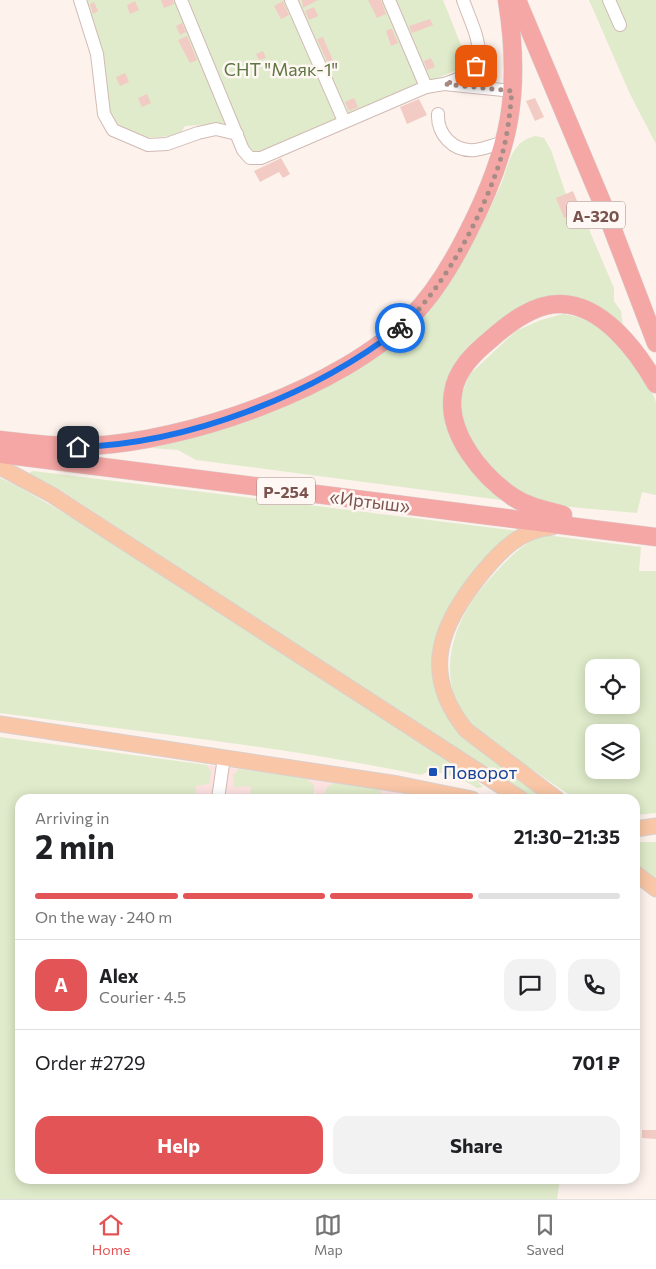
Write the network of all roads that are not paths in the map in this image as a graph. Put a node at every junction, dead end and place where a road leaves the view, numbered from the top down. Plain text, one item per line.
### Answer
1 (80, 0) edge
2 (181, 0) edge
3 (291, 0) edge
4 (389, 0) edge
5 (463, 0) edge
6 (507, 0) edge
7 (517, 0) edge
8 (609, 0) edge
9 (620, 25) dead end
10 (543, 64) junction
11 (444, 84) junction
12 (426, 87) junction
13 (512, 91) junction
14 (438, 114) dead end
15 (344, 122) junction
16 (237, 134) junction
17 (505, 142) junction
18 (654, 336) edge
19 (655, 368) edge
20 (656, 384) edge
21 (0, 440) edge
22 (0, 445) edge
23 (0, 454) edge
24 (0, 467) edge
25 (568, 521) junction
26 (653, 531) edge
27 (0, 724) edge
28 (224, 757) junction
29 (219, 794) edge
30 (447, 794) edge
31 (513, 794) edge
32 (550, 794) edge
33 (656, 826) edge
34 (640, 828) edge
35 (640, 877) edge
36 (656, 889) edge

1 - 16 street
2 - 16 street
3 - 15 street
4 - 12 street
5 - 11 street
6 - 13 highway
7 - 10 highway, А-320
8 - 9 street
10 - 18 highway, А-320
10 - 19 highway, А-320
11 - 12 street
11 - 13 street
12 - 15 street
13 - 17 highway
14 - 17 street
15 - 16 street
17 - 21 highway
20 - 25 highway
22 - 25 highway, «Иртыш» / Р-254
23 - 25 highway, «Иртыш» / Р-254
24 - 31 main road
25 - 26 highway, «Иртыш» / Р-254
25 - 32 main road
27 - 28 main road
28 - 29 street
28 - 30 main road
33 - 34 main road
35 - 36 main road

